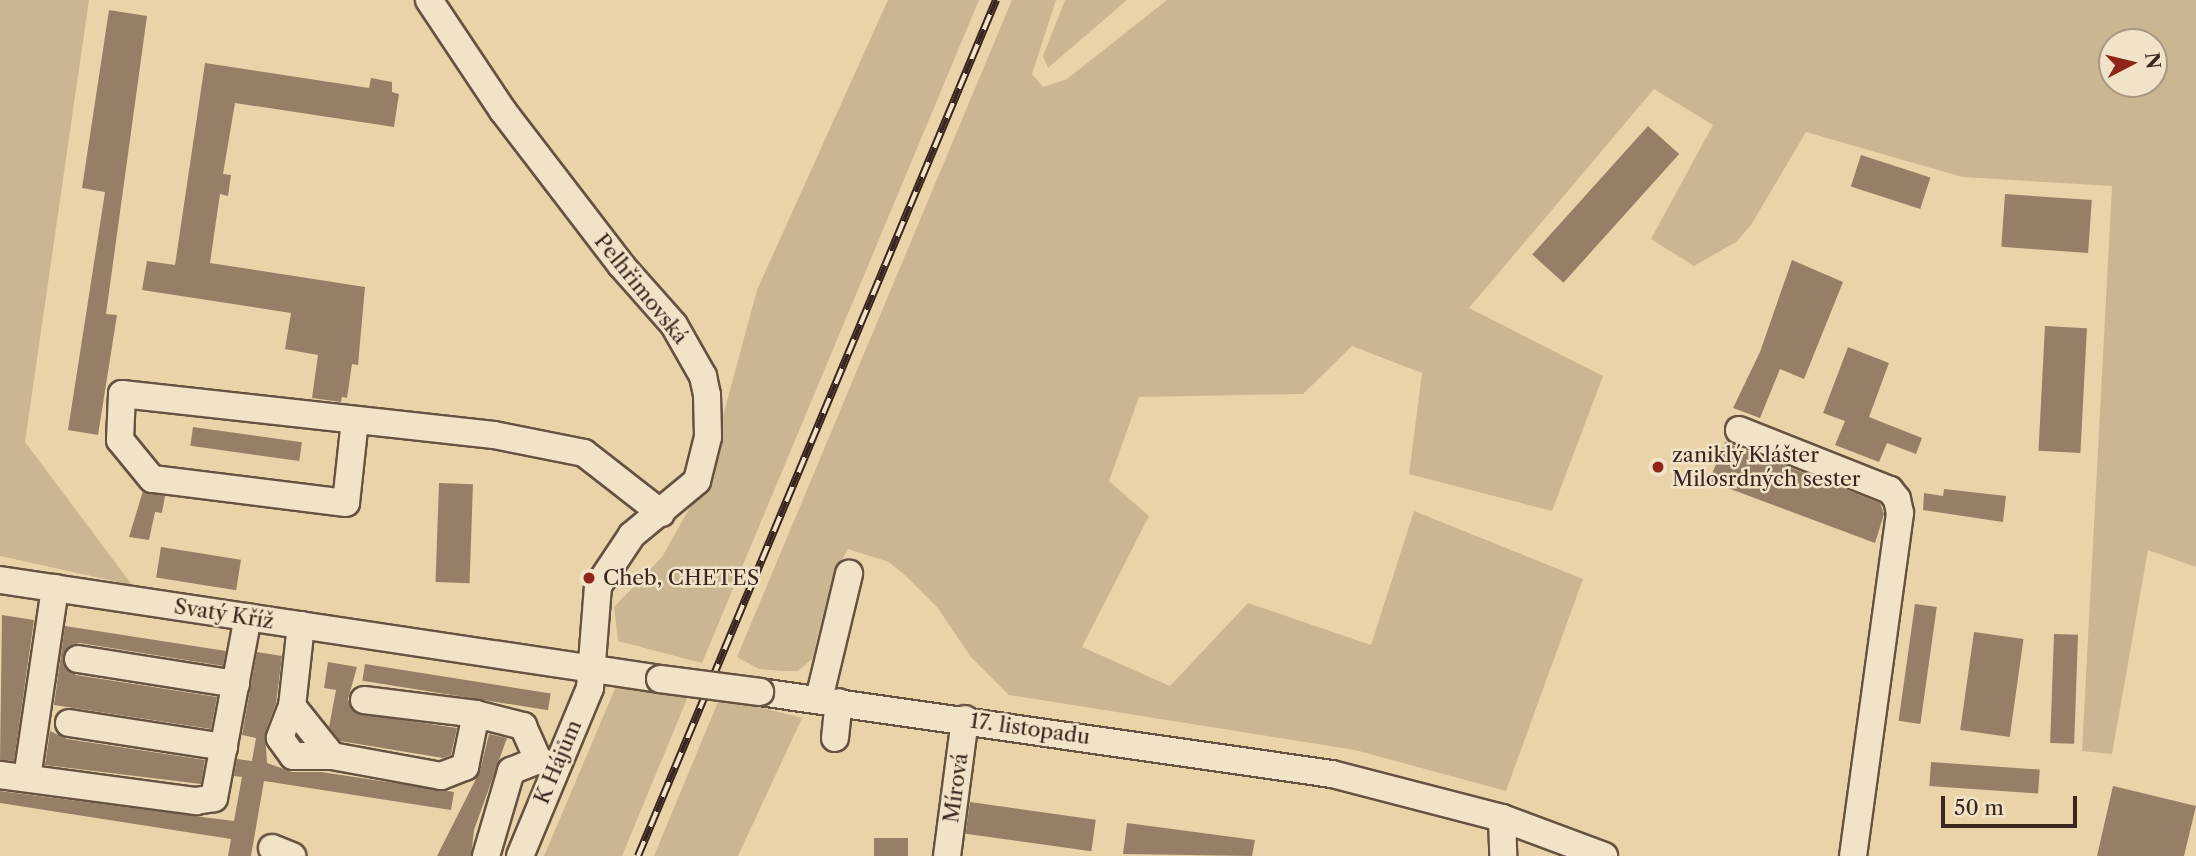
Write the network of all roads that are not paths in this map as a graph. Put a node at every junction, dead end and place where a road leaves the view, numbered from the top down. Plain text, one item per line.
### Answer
1 (429, 0) edge
2 (355, 420) junction
3 (1739, 430) dead end
4 (661, 513) junction
5 (849, 574) dead end
6 (0, 582) edge
7 (55, 588) junction
8 (248, 617) junction
9 (301, 625) junction
10 (447, 647) joint
11 (78, 659) dead end
12 (594, 667) junction
13 (236, 684) junction
14 (364, 700) dead end
15 (829, 701) junction
16 (476, 714) junction
17 (965, 719) junction
18 (69, 723) dead end
19 (835, 738) dead end
20 (223, 747) junction
21 (546, 764) junction
22 (0, 775) edge
23 (27, 778) junction
24 (1502, 818) junction
25 (495, 829) junction
26 (1554, 847) edge
27 (523, 848) edge
28 (486, 856) edge
29 (947, 856) edge
30 (1503, 856) edge
31 (1604, 856) edge
32 (1853, 856) edge

1 - 4 street, Pelhřimovská
2 - 2 street
2 - 4 street
3 - 32 street
4 - 12 street, Pelhřimovská
5 - 15 street
6 - 7 street, Svatý Kříž
7 - 8 street, Svatý Kříž
7 - 23 street
8 - 9 street, Svatý Kříž
8 - 13 street
9 - 10 street, Svatý Kříž
9 - 16 street
10 - 12 street, 17. listopadu
11 - 13 street
12 - 15 street, 17. listopadu, bridge
12 - 21 street, K Hájům
13 - 20 street
14 - 16 street
15 - 17 street, 17. listopadu
15 - 19 street
16 - 21 street
17 - 24 street, 17. listopadu
17 - 29 street, Mírová
18 - 20 street
20 - 23 street
21 - 25 street
21 - 27 street, K Hájům
22 - 23 street
24 - 26 street, 17. listopadu
24 - 30 street
25 - 27 street
25 - 28 street
26 - 31 street, 17. listopadu

